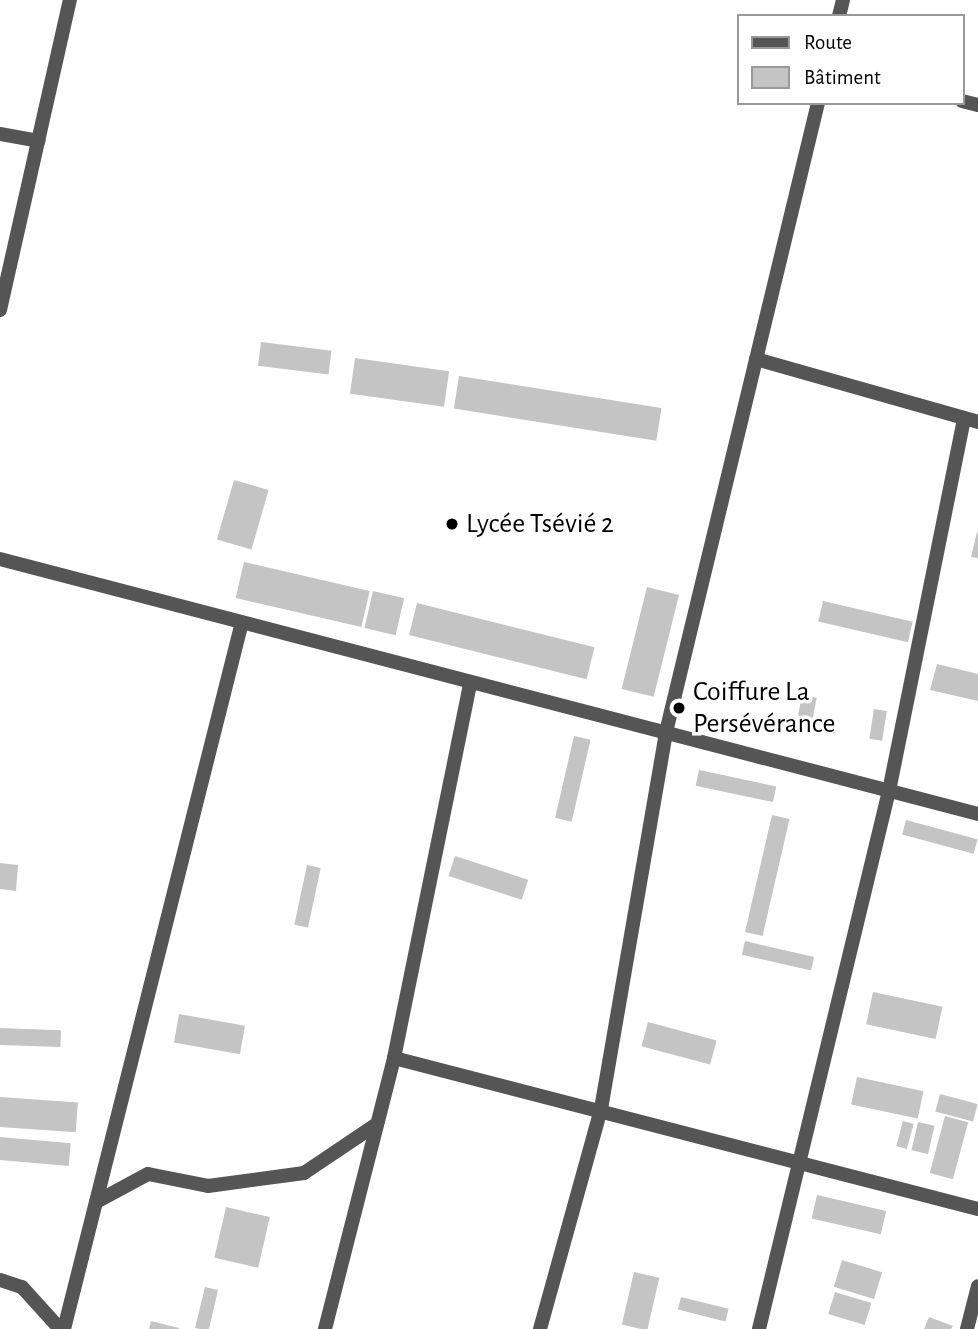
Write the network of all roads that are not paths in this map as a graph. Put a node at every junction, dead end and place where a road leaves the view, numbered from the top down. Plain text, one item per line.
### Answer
1 (71, 0) edge
2 (818, 105) edge
3 (0, 134) edge
4 (38, 141) junction
5 (0, 310) edge
6 (756, 359) junction
7 (971, 421) edge
8 (0, 559) edge
9 (241, 626) junction
10 (470, 685) junction
11 (667, 728) junction
12 (889, 791) junction
13 (978, 814) edge
14 (394, 1058) junction
15 (601, 1109) junction
16 (377, 1124) junction
17 (802, 1162) junction
18 (96, 1202) junction
19 (978, 1209) edge
20 (0, 1280) edge
21 (978, 1286) edge
22 (62, 1329) edge
23 (325, 1329) edge
24 (540, 1329) edge
25 (759, 1329) edge
26 (967, 1329) edge

1 - 4 street
2 - 6 street
3 - 4 street
4 - 5 street
6 - 7 street
6 - 11 street
7 - 12 street
8 - 9 street
9 - 10 street
9 - 18 street
10 - 11 street
10 - 14 street
11 - 12 street
11 - 15 street
12 - 13 street
12 - 17 street
14 - 15 street
14 - 16 street
15 - 17 street
15 - 24 street
16 - 18 street
16 - 23 street
17 - 19 street
17 - 25 street
18 - 22 street
20 - 22 street
21 - 26 street

